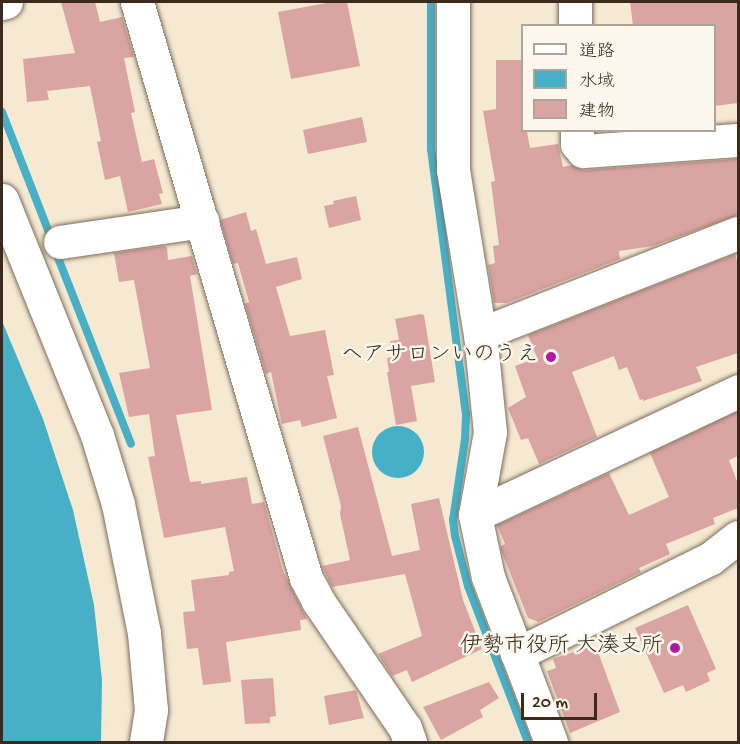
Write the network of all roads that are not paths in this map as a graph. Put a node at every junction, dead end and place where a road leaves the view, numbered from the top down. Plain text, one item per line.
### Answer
1 (6, 2) edge
2 (136, 2) edge
3 (453, 2) edge
4 (575, 2) edge
5 (2, 3) edge
6 (575, 24) edge
7 (577, 132) edge
8 (738, 141) edge
9 (2, 200) edge
10 (202, 221) junction
11 (738, 233) edge
12 (60, 242) dead end
13 (480, 334) junction
14 (738, 391) edge
15 (475, 515) junction
16 (738, 537) edge
17 (517, 654) junction
18 (147, 742) edge
19 (410, 742) edge
20 (551, 742) edge

1 - 5 street
2 - 10 street
3 - 13 street
4 - 6 street
7 - 8 street
9 - 18 street
10 - 12 street
10 - 19 street
11 - 13 street
13 - 15 street
14 - 15 street
15 - 17 street
16 - 17 street
17 - 20 street

